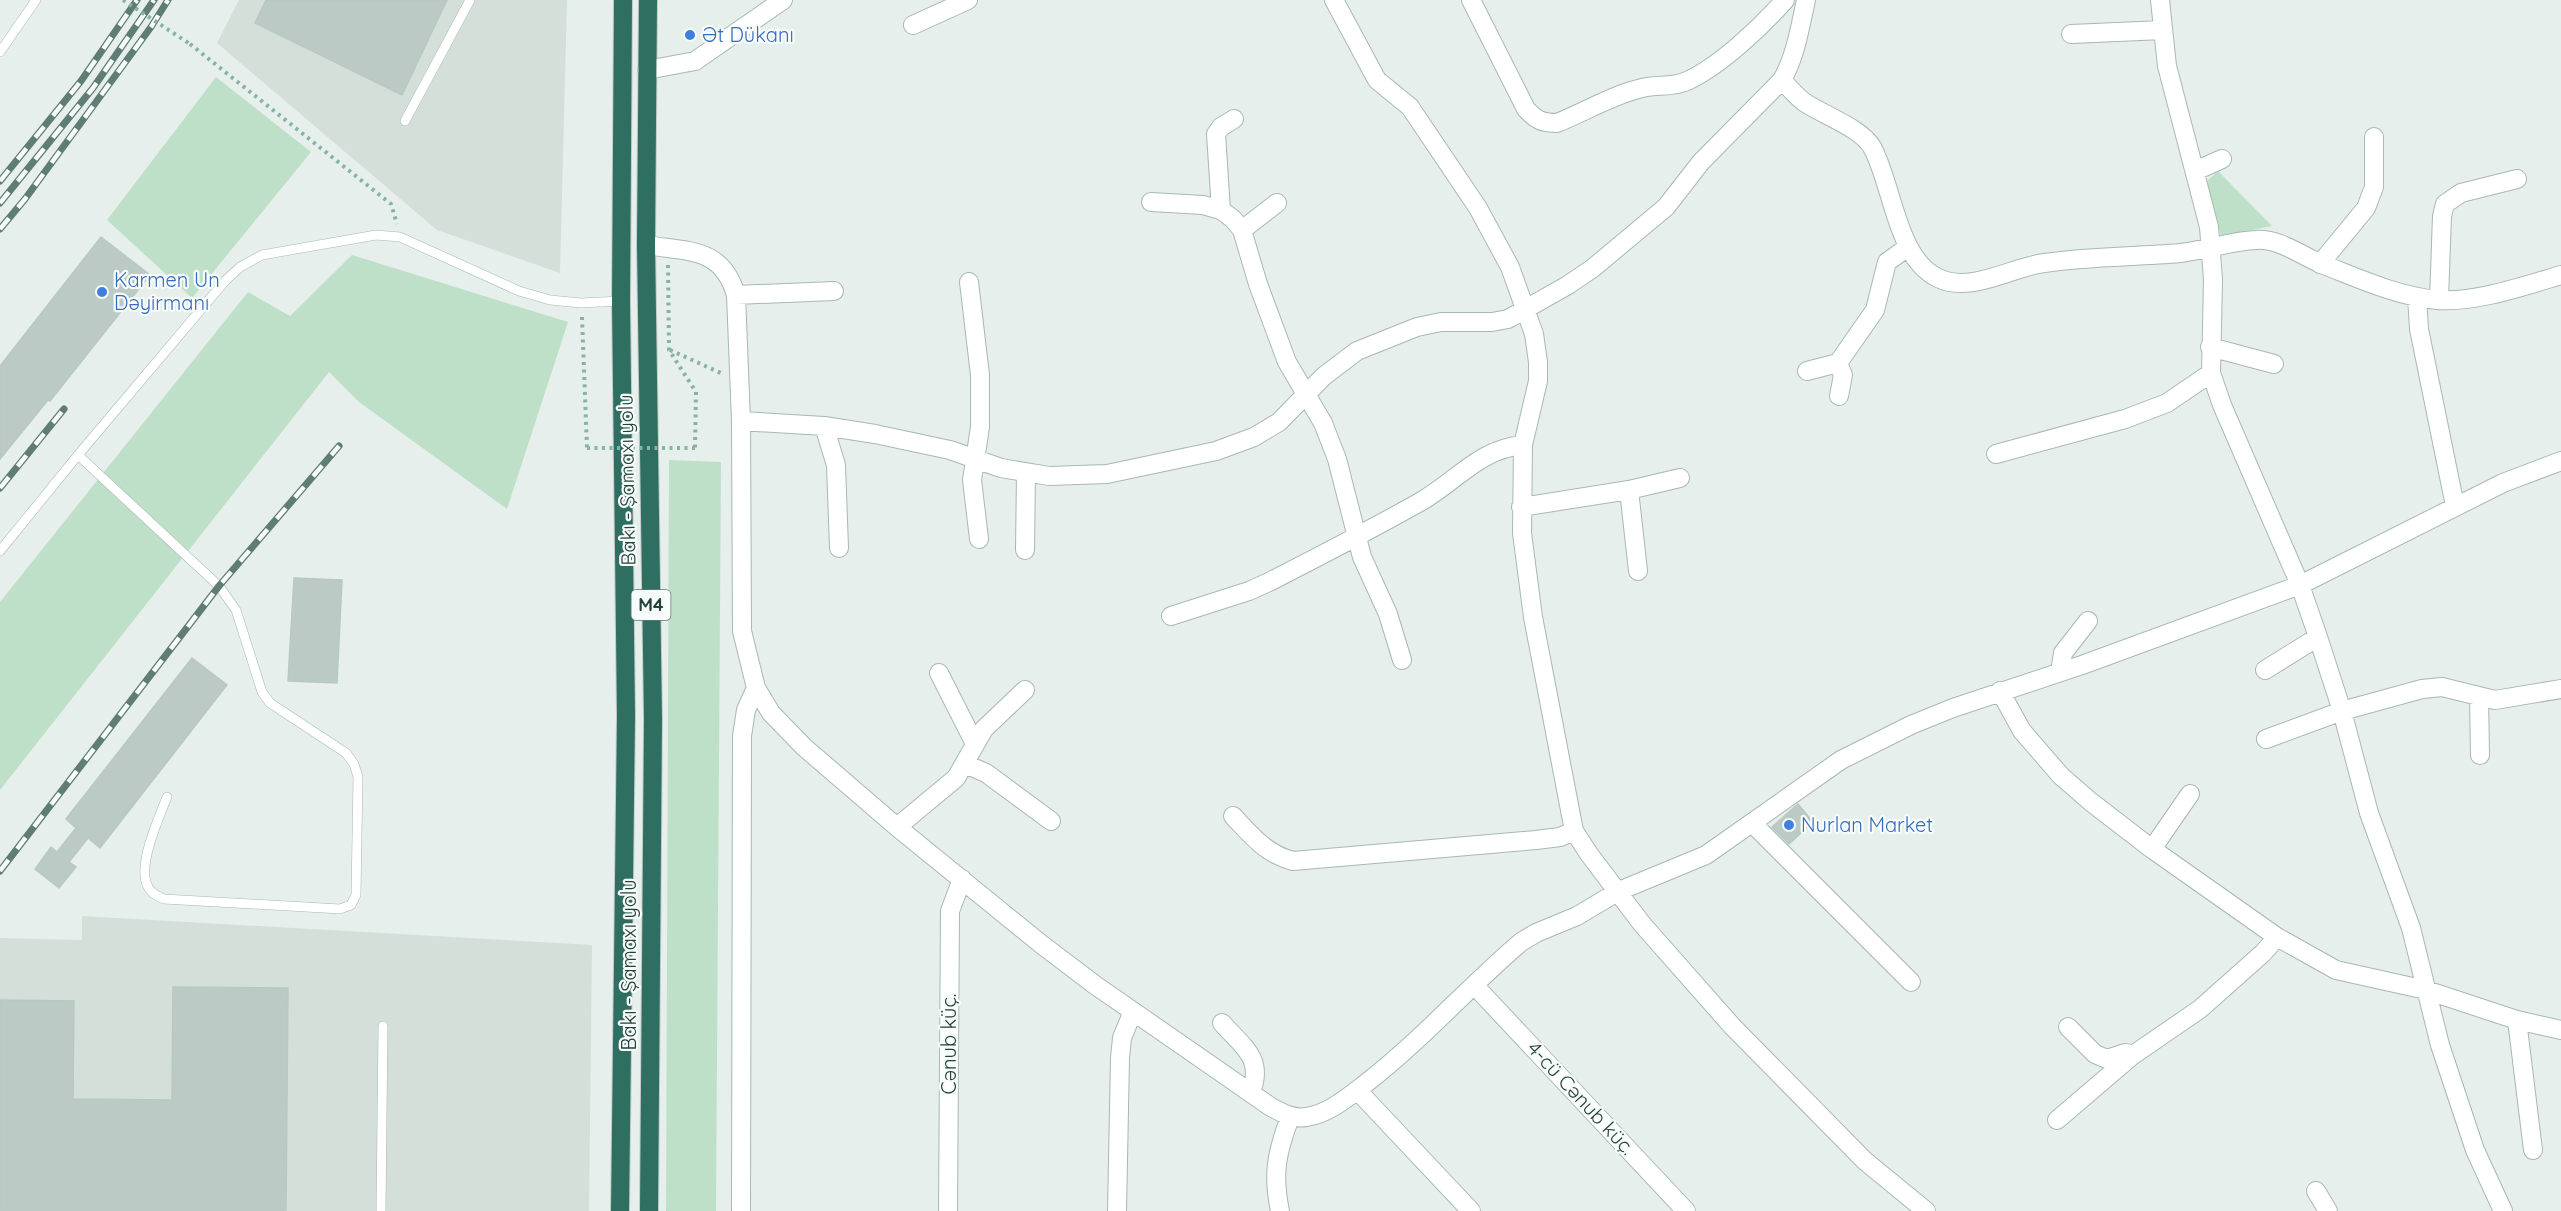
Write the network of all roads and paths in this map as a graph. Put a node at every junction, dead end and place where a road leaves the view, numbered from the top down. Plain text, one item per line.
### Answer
1 (36, 0) edge
2 (123, 0) edge
3 (471, 0) edge
4 (622, 0) edge
5 (648, 0) edge
6 (783, 0) edge
7 (968, 0) edge
8 (1335, 0) edge
9 (1471, 0) edge
10 (1785, 0) edge
11 (1806, 0) edge
12 (2160, 0) edge
13 (913, 25) dead end
14 (2163, 30) junction
15 (2071, 34) dead end
16 (0, 52) edge
17 (647, 70) junction
18 (1782, 80) junction
19 (1234, 119) dead end
20 (405, 121) dead end
21 (2374, 137) dead end
22 (2222, 159) dead end
23 (2195, 171) junction
24 (2517, 179) dead end
25 (1151, 202) dead end
26 (1277, 203) dead end
27 (1221, 210) junction
28 (1242, 230) junction
29 (400, 237) junction
30 (646, 245) junction
31 (1908, 247) junction
32 (668, 248) junction
33 (2211, 249) junction
34 (2320, 264) junction
35 (2561, 275) edge
36 (969, 282) dead end
37 (834, 291) dead end
38 (736, 295) junction
39 (2417, 297) junction
40 (2439, 300) junction
41 (621, 301) junction
42 (581, 303) junction
43 (1526, 311) junction
44 (2210, 347) junction
45 (669, 350) junction
46 (1838, 363) junction
47 (2274, 364) dead end
48 (1807, 371) dead end
49 (2211, 373) junction
50 (739, 382) junction
51 (1306, 394) junction
52 (1839, 396) dead end
53 (741, 421) junction
54 (824, 426) junction
55 (1523, 445) junction
56 (1996, 454) dead end
57 (78, 455) junction
58 (973, 459) junction
59 (2561, 461) edge
60 (1026, 473) junction
61 (1680, 478) dead end
62 (1629, 490) junction
63 (2455, 506) junction
64 (1521, 507) junction
65 (1356, 536) junction
66 (979, 539) dead end
67 (839, 548) dead end
68 (1025, 549) dead end
69 (0, 551) edge
70 (1638, 571) dead end
71 (2300, 585) junction
72 (1171, 616) dead end
73 (2088, 621) dead end
74 (2318, 637) junction
75 (1402, 660) dead end
76 (2265, 670) dead end
77 (2060, 672) junction
78 (939, 673) dead end
79 (756, 688) junction
80 (1024, 690) dead end
81 (2561, 690) edge
82 (2000, 691) junction
83 (2479, 696) junction
84 (2342, 711) junction
85 (2266, 738) dead end
86 (975, 744) junction
87 (2480, 755) dead end
88 (966, 764) junction
89 (2190, 794) dead end
90 (166, 797) dead end
91 (1233, 816) dead end
92 (1051, 820) dead end
93 (1752, 823) junction
94 (897, 827) junction
95 (1574, 831) junction
96 (2152, 849) junction
97 (962, 879) junction
98 (1619, 891) junction
99 (2277, 937) junction
100 (1911, 982) dead end
101 (1475, 986) junction
102 (2426, 990) junction
103 (1133, 1011) junction
104 (2517, 1020) junction
105 (1222, 1023) dead end
106 (383, 1026) dead end
107 (2068, 1027) dead end
108 (2561, 1030) edge
109 (2133, 1055) junction
110 (1357, 1090) junction
111 (1251, 1092) junction
112 (1290, 1117) junction
113 (2057, 1120) dead end
114 (2533, 1150) dead end
115 (2316, 1191) dead end
116 (381, 1211) edge
117 (620, 1211) edge
118 (649, 1211) edge
119 (741, 1211) edge
120 (948, 1211) edge
121 (1117, 1211) edge
122 (1280, 1211) edge
123 (1471, 1211) edge
124 (1686, 1211) edge
125 (1926, 1211) edge
126 (2328, 1211) edge
127 (2503, 1211) edge

1 - 16 lane
2 - 29 path, bridge
3 - 20 lane
4 - 41 highway, Bakı - Şamaxı yolu / M4
5 - 17 highway, Bakı - Şamaxı yolu / M4
6 - 17 street
7 - 13 street
8 - 43 street
9 - 10 street
11 - 18 street
12 - 14 street
14 - 15 street
14 - 23 street
17 - 30 highway, Bakı - Şamaxı yolu / M4
18 - 31 street
18 - 43 street
19 - 27 street
21 - 34 street
22 - 23 street
23 - 33 street
24 - 40 street
25 - 27 street
26 - 28 street
27 - 28 street
28 - 51 street
29 - 42 lane
29 - 57 lane
30 - 32 street
30 - 118 highway, Bakı - Şamaxı yolu / M4
31 - 33 street
31 - 46 street
32 - 38 street
32 - 45 path
33 - 34 street
33 - 44 street
34 - 39 street
35 - 40 street
36 - 58 street
37 - 38 street
38 - 50 street
39 - 40 street
39 - 63 street
41 - 42 lane
41 - 117 highway, Bakı - Şamaxı yolu / M4
42 - 45 path, bridge
43 - 51 street
43 - 55 street
44 - 47 street
44 - 49 street
45 - 50 path
46 - 48 street
46 - 52 street
49 - 56 street
49 - 71 street
50 - 53 street
51 - 60 street
51 - 65 street
53 - 54 street
53 - 79 street
54 - 58 street
54 - 67 street
55 - 64 street
55 - 65 street
57 - 69 lane
57 - 90 lane
58 - 60 street
58 - 66 street
59 - 63 street
60 - 68 street
61 - 62 street
62 - 64 street
62 - 70 street
63 - 71 street
64 - 95 street
65 - 72 street
65 - 75 street
71 - 74 street
71 - 77 street
73 - 77 street
74 - 76 street
74 - 84 street
77 - 82 street
78 - 86 street
79 - 94 street
79 - 119 street
80 - 86 street
81 - 83 street
82 - 93 street
82 - 96 street
83 - 84 street
83 - 87 street
84 - 85 street
84 - 102 street
86 - 88 street
88 - 92 street
88 - 94 street
89 - 96 street
91 - 95 street
93 - 98 street
93 - 100 street
94 - 97 street
95 - 98 street
96 - 99 street
97 - 103 street
97 - 120 street, Cənub küç.
98 - 101 street
98 - 125 street
99 - 102 street
99 - 109 street
101 - 110 street
101 - 124 street, 4-cü Cənub küç.
102 - 104 street
102 - 127 street
103 - 111 street
103 - 121 street
104 - 108 street
104 - 114 street
105 - 111 street
106 - 116 lane
107 - 109 street
109 - 113 street
110 - 112 street
110 - 123 street
111 - 112 street
112 - 122 street
115 - 126 street

